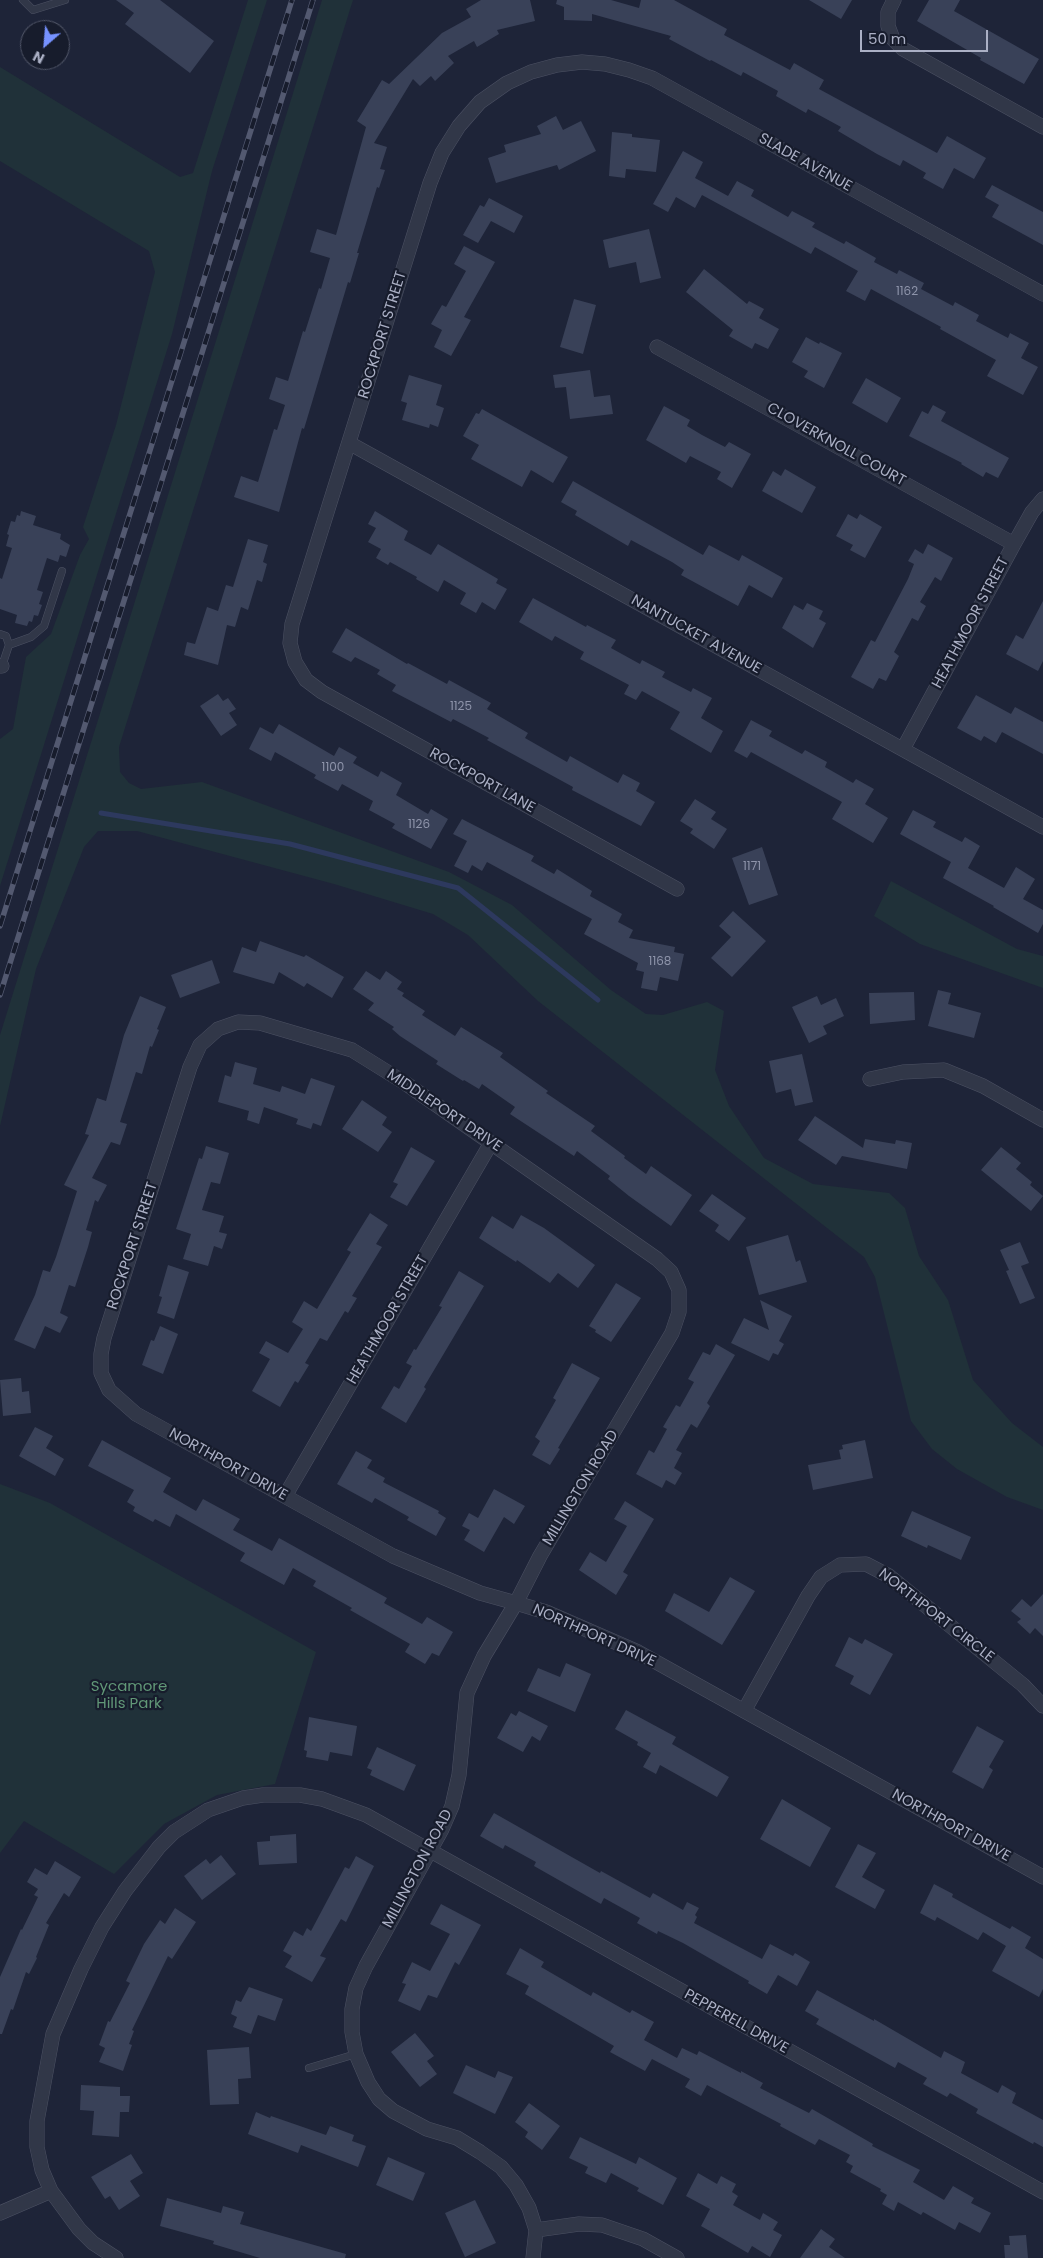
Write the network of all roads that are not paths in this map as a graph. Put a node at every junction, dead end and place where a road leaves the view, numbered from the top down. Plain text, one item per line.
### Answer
1 (22, 0) edge
2 (65, 0) edge
3 (894, 0) edge
4 (557, 65) joint
5 (1043, 127) edge
6 (1043, 294) edge
7 (658, 347) dead end
8 (349, 443) junction
9 (1043, 499) edge
10 (1014, 544) junction
11 (62, 571) dead end
12 (0, 634) edge
13 (9, 645) junction
14 (295, 662) joint
15 (1, 666) edge
16 (903, 749) junction
17 (1043, 827) edge
18 (677, 889) dead end
19 (190, 1067) joint
20 (870, 1079) dead end
21 (1043, 1120) edge
22 (491, 1143) junction
23 (679, 1290) joint
24 (136, 1414) joint
25 (285, 1496) junction
26 (516, 1603) junction
27 (1043, 1706) edge
28 (744, 1711) junction
29 (430, 1851) junction
30 (1043, 1876) edge
31 (356, 2054) junction
32 (309, 2068) dead end
33 (51, 2191) junction
34 (1043, 2192) edge
35 (0, 2213) edge
36 (536, 2230) junction
37 (116, 2258) edge
38 (533, 2258) edge
39 (677, 2258) edge

1 - 2 lane
3 - 5 street
4 - 6 street, SLADE AVENUE
4 - 8 street, ROCKPORT STREET
7 - 10 street, CLOVERKNOLL COURT
8 - 14 street, ROCKPORT STREET
8 - 16 street, NANTUCKET AVENUE
9 - 10 street, HEATHMOOR STREET
10 - 16 street, HEATHMOOR STREET
11 - 13 lane
12 - 13 lane
13 - 15 lane
14 - 18 street, ROCKPORT LANE
16 - 17 street, NANTUCKET AVENUE
19 - 22 street, MIDDLEPORT DRIVE
19 - 24 street, ROCKPORT STREET
20 - 21 street
22 - 23 street, MIDDLEPORT DRIVE
22 - 25 street, HEATHMOOR STREET
23 - 26 street, MILLINGTON ROAD
24 - 25 street, NORTHPORT DRIVE
25 - 26 street, NORTHPORT DRIVE
26 - 28 street, NORTHPORT DRIVE
26 - 29 street, MILLINGTON ROAD
27 - 28 street, NORTHPORT CIRCLE
28 - 30 street, NORTHPORT DRIVE
29 - 31 street, MILLINGTON ROAD
29 - 33 street, PEPPERELL DRIVE
29 - 34 street, PEPPERELL DRIVE
31 - 32 lane
31 - 36 street, MILLINGTON ROAD
33 - 35 street
33 - 37 street, PEPPERELL DRIVE
36 - 38 street, MILLINGTON ROAD
36 - 39 street

